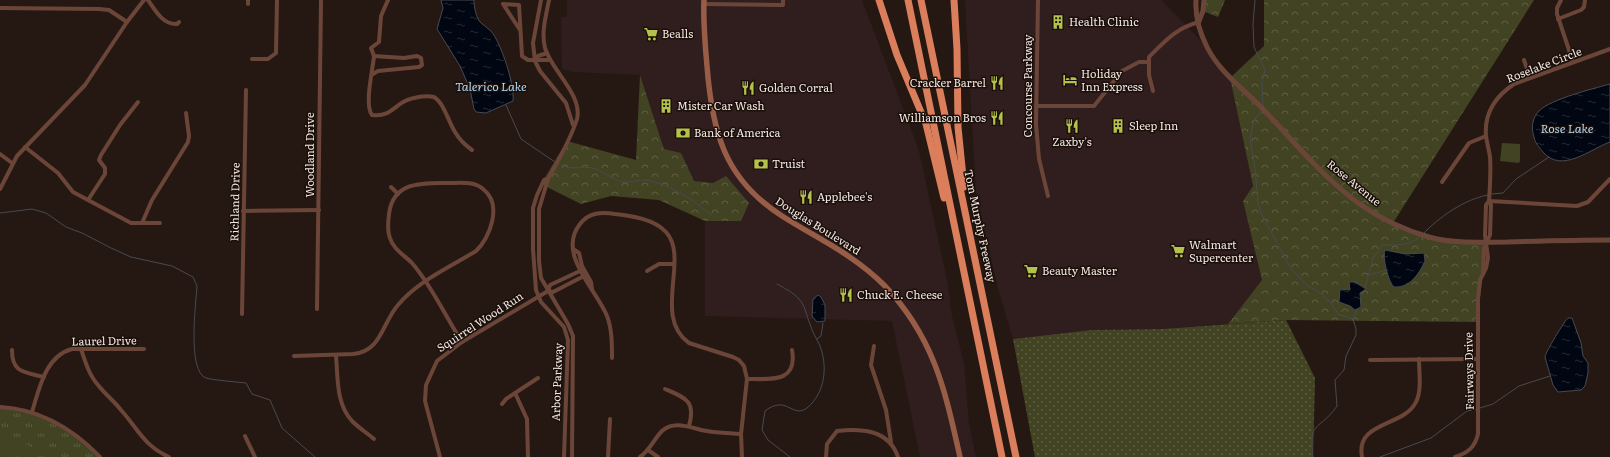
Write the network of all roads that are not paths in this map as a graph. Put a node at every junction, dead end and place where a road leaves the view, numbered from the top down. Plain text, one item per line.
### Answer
1 (144, 0) edge
2 (148, 0) edge
3 (277, 0) edge
4 (320, 0) edge
5 (388, 0) edge
6 (541, 0) edge
7 (549, 0) edge
8 (879, 0) edge
9 (908, 0) edge
10 (922, 0) edge
11 (954, 0) edge
12 (1038, 0) edge
13 (1196, 0) edge
14 (1204, 0) edge
15 (1561, 0) edge
16 (1585, 0) edge
17 (704, 2) edge
18 (778, 2) edge
19 (783, 2) edge
20 (0, 8) edge
21 (1558, 19) junction
22 (127, 22) junction
23 (179, 22) dead end
24 (1199, 22) junction
25 (520, 30) junction
26 (1610, 49) edge
27 (547, 53) junction
28 (374, 56) junction
29 (252, 59) dead end
30 (550, 60) junction
31 (1524, 60) dead end
32 (535, 61) junction
33 (1148, 62) junction
34 (1573, 62) junction
35 (373, 74) junction
36 (1530, 78) junction
37 (246, 90) dead end
38 (1153, 91) dead end
39 (138, 102) dead end
40 (1036, 106) junction
41 (186, 113) dead end
42 (573, 125) junction
43 (1486, 136) junction
44 (25, 147) junction
45 (472, 150) dead end
46 (0, 154) edge
47 (12, 163) junction
48 (548, 179) junction
49 (1610, 179) edge
50 (1442, 182) dead end
51 (391, 187) dead end
52 (0, 189) edge
53 (398, 194) junction
54 (1048, 196) dead end
55 (88, 200) junction
56 (1489, 201) junction
57 (319, 210) junction
58 (243, 211) junction
59 (160, 223) dead end
60 (968, 223) junction
61 (142, 224) junction
62 (1610, 240) edge
63 (1486, 242) junction
64 (573, 249) junction
65 (674, 264) junction
66 (580, 271) junction
67 (646, 271) dead end
68 (582, 277) junction
69 (425, 282) junction
70 (592, 290) junction
71 (548, 291) junction
72 (538, 296) junction
73 (969, 300) junction
74 (317, 309) dead end
75 (242, 314) dead end
76 (462, 342) junction
77 (874, 346) dead end
78 (80, 349) junction
79 (144, 349) dead end
80 (12, 350) dead end
81 (792, 350) dead end
82 (294, 356) dead end
83 (336, 356) junction
84 (612, 358) dead end
85 (1419, 359) junction
86 (1477, 359) junction
87 (1370, 360) dead end
88 (44, 377) junction
89 (538, 378) dead end
90 (747, 379) junction
91 (665, 390) dead end
92 (515, 393) junction
93 (502, 404) dead end
94 (0, 407) edge
95 (32, 412) junction
96 (610, 419) dead end
97 (688, 426) junction
98 (740, 434) junction
99 (245, 436) dead end
100 (374, 439) dead end
101 (891, 442) junction
102 (648, 450) junction
103 (100, 457) edge
104 (169, 457) edge
105 (255, 457) edge
106 (440, 457) edge
107 (528, 457) edge
108 (564, 457) edge
109 (572, 457) edge
110 (608, 457) edge
111 (640, 457) edge
112 (658, 457) edge
113 (742, 457) edge
114 (826, 457) edge
115 (898, 457) edge
116 (960, 457) edge
117 (1002, 457) edge
118 (1016, 457) edge
119 (1362, 457) edge
120 (1455, 457) edge

1 - 22 street
2 - 23 street
3 - 29 street
4 - 57 street, Woodland Drive
5 - 28 street
6 - 32 street
7 - 27 street, Arbor Parkway
8 - 73 highway
9 - 73 highway
10 - 60 highway, Tom Murphy Freeway
11 - 60 highway
12 - 40 street, Concourse Parkway
13 - 24 street, Rose Avenue
14 - 24 street
15 - 21 street
16 - 21 street
17 - 18 street
17 - 116 main road, Douglas Boulevard
18 - 19 street
20 - 22 street
21 - 34 street
22 - 44 street
24 - 33 street
24 - 63 street, Rose Avenue
25 - 25 street
25 - 32 street
26 - 34 street, Roselake Circle
27 - 30 street, Arbor Parkway
27 - 32 street
28 - 35 street
28 - 35 street
30 - 32 street
30 - 42 street, Arbor Parkway
31 - 36 street
32 - 42 street
33 - 38 street
33 - 40 street
34 - 36 street, Roselake Circle
35 - 45 street
36 - 43 street, Roselake Circle
37 - 58 street, Richland Drive
39 - 55 street
40 - 54 street, Concourse Parkway
41 - 61 street
42 - 48 street, Arbor Parkway
43 - 50 street
43 - 56 street, Roselake Circle
44 - 47 street
44 - 55 street
46 - 47 street
47 - 52 street
48 - 71 street, Arbor Parkway
48 - 72 street, Arbor Parkway
49 - 56 street
51 - 53 street
53 - 69 street
53 - 69 street
55 - 61 street
56 - 63 street, Roselake Circle
57 - 58 street
57 - 74 street, Woodland Drive
58 - 75 street, Richland Drive
59 - 61 street
60 - 118 highway, Tom Murphy Freeway
62 - 63 street, Rose Avenue
63 - 86 street, Fairways Drive
64 - 65 street
64 - 66 street
64 - 70 street
65 - 67 street
65 - 90 street
66 - 68 street
66 - 71 street
68 - 70 street
68 - 71 street
69 - 76 street
69 - 83 street
70 - 84 street
71 - 72 street, Squirrel Wood Run
71 - 109 street, Arbor Parkway
72 - 76 street, Squirrel Wood Run
72 - 108 street, Arbor Parkway
73 - 117 highway
76 - 106 street, Squirrel Wood Run
77 - 101 street
78 - 79 street, Laurel Drive
78 - 88 street, Laurel Drive
78 - 104 street
80 - 88 street
81 - 90 street
82 - 83 street
83 - 100 street
85 - 86 street
85 - 87 street
85 - 119 street
86 - 120 street, Fairways Drive
88 - 95 street, Laurel Drive
89 - 92 street
90 - 98 street
91 - 97 street
92 - 93 street
92 - 107 street
94 - 95 street
95 - 103 street
96 - 110 street
97 - 98 street
97 - 102 street
98 - 113 street
99 - 105 street
101 - 114 street
101 - 115 street
102 - 111 street
102 - 112 street

